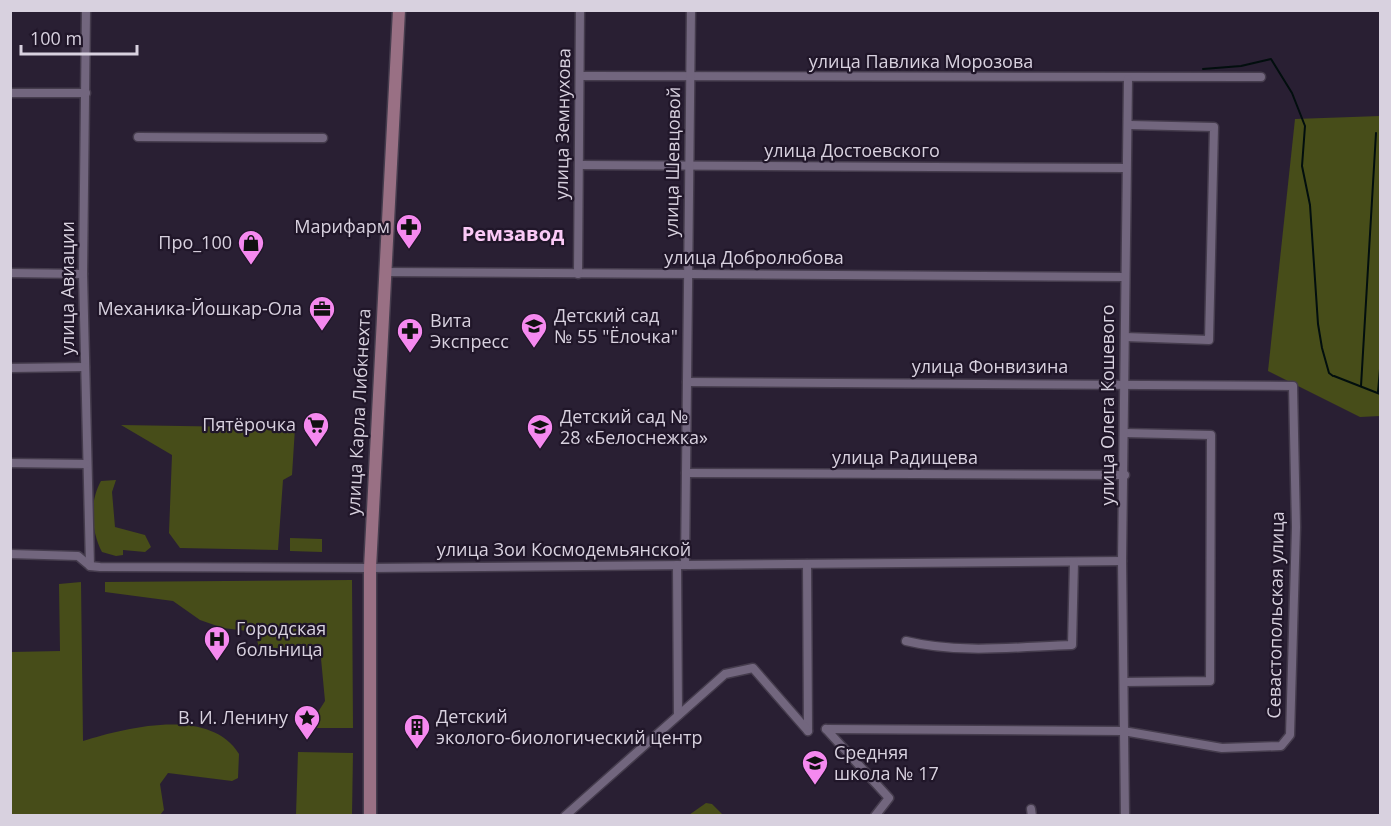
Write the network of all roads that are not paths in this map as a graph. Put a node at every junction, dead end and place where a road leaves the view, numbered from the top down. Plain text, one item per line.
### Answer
1 (86, 10) edge
2 (399, 10) edge
3 (580, 10) edge
4 (691, 10) edge
5 (580, 76) junction
6 (690, 77) junction
7 (1261, 78) dead end
8 (1128, 79) junction
9 (10, 93) edge
10 (86, 93) junction
11 (1130, 126) junction
12 (138, 137) dead end
13 (323, 138) dead end
14 (579, 165) junction
15 (689, 167) junction
16 (1126, 168) junction
17 (384, 272) junction
18 (10, 273) edge
19 (83, 274) junction
20 (578, 274) junction
21 (688, 274) junction
22 (1125, 277) junction
23 (1125, 337) junction
24 (85, 367) junction
25 (10, 368) edge
26 (687, 382) junction
27 (1125, 384) junction
28 (1293, 386) joint
29 (1125, 433) junction
30 (10, 464) edge
31 (86, 464) junction
32 (686, 473) junction
33 (1125, 475) junction
34 (10, 554) edge
35 (1122, 561) junction
36 (1074, 562) junction
37 (807, 564) junction
38 (681, 565) junction
39 (90, 566) junction
40 (370, 568) junction
41 (906, 641) dead end
42 (1124, 682) junction
43 (678, 715) junction
44 (1123, 730) junction
45 (878, 815) edge
46 (370, 816) edge
47 (566, 816) edge
48 (1125, 816) edge

1 - 10 street, улица Авиации
2 - 17 main road, улица Карла Либкнехта
3 - 5 street, улица Земнухова
4 - 6 street, улица Шевцовой
5 - 6 street, улица Павлика Морозова
5 - 14 street, улица Земнухова
6 - 8 street, улица Павлика Морозова
6 - 15 street, улица Шевцовой
7 - 8 street, улица Павлика Морозова
8 - 11 street, улица Олега Кошевого
9 - 10 street
10 - 19 street, улица Авиации
11 - 16 street, улица Олега Кошевого
11 - 23 street
12 - 13 street
14 - 15 street, улица Достоевского
14 - 20 street, улица Земнухова
15 - 16 street, улица Достоевского
15 - 21 street, улица Шевцовой
16 - 22 street, улица Олега Кошевого
17 - 20 street, улица Добролюбова
17 - 40 main road, улица Карла Либкнехта
18 - 19 street
19 - 24 street, улица Авиации
20 - 21 street, улица Добролюбова
21 - 22 street, улица Добролюбова
21 - 26 street, улица Шевцовой
22 - 23 street, улица Олега Кошевого
23 - 27 street, улица Олега Кошевого
24 - 25 street
24 - 31 street, улица Авиации
26 - 27 street, улица Фонвизина
26 - 32 street, улица Шевцовой
27 - 28 street, улица Фонвизина
27 - 29 street, улица Олега Кошевого
28 - 44 street, Севастопольская улица
29 - 33 street, улица Олега Кошевого
29 - 42 street
30 - 31 street
31 - 39 street, улица Авиации
32 - 33 street, улица Радищева
32 - 38 street, улица Шевцовой
33 - 35 street, улица Олега Кошевого
34 - 39 street, улица Зои Космодемьянской
35 - 36 street, улица Зои Космодемьянской
35 - 42 street, улица Олега Кошевого
36 - 37 street, улица Зои Космодемьянской
36 - 41 street
37 - 38 street, улица Зои Космодемьянской
37 - 43 street
38 - 40 street, улица Зои Космодемьянской
38 - 43 street, улица Шевцовой
39 - 40 street, улица Зои Космодемьянской
40 - 46 main road, улица Карла Либкнехта
42 - 44 street, улица Олега Кошевого
43 - 47 street
44 - 45 street, Севастопольская улица
44 - 48 street, улица Олега Кошевого

